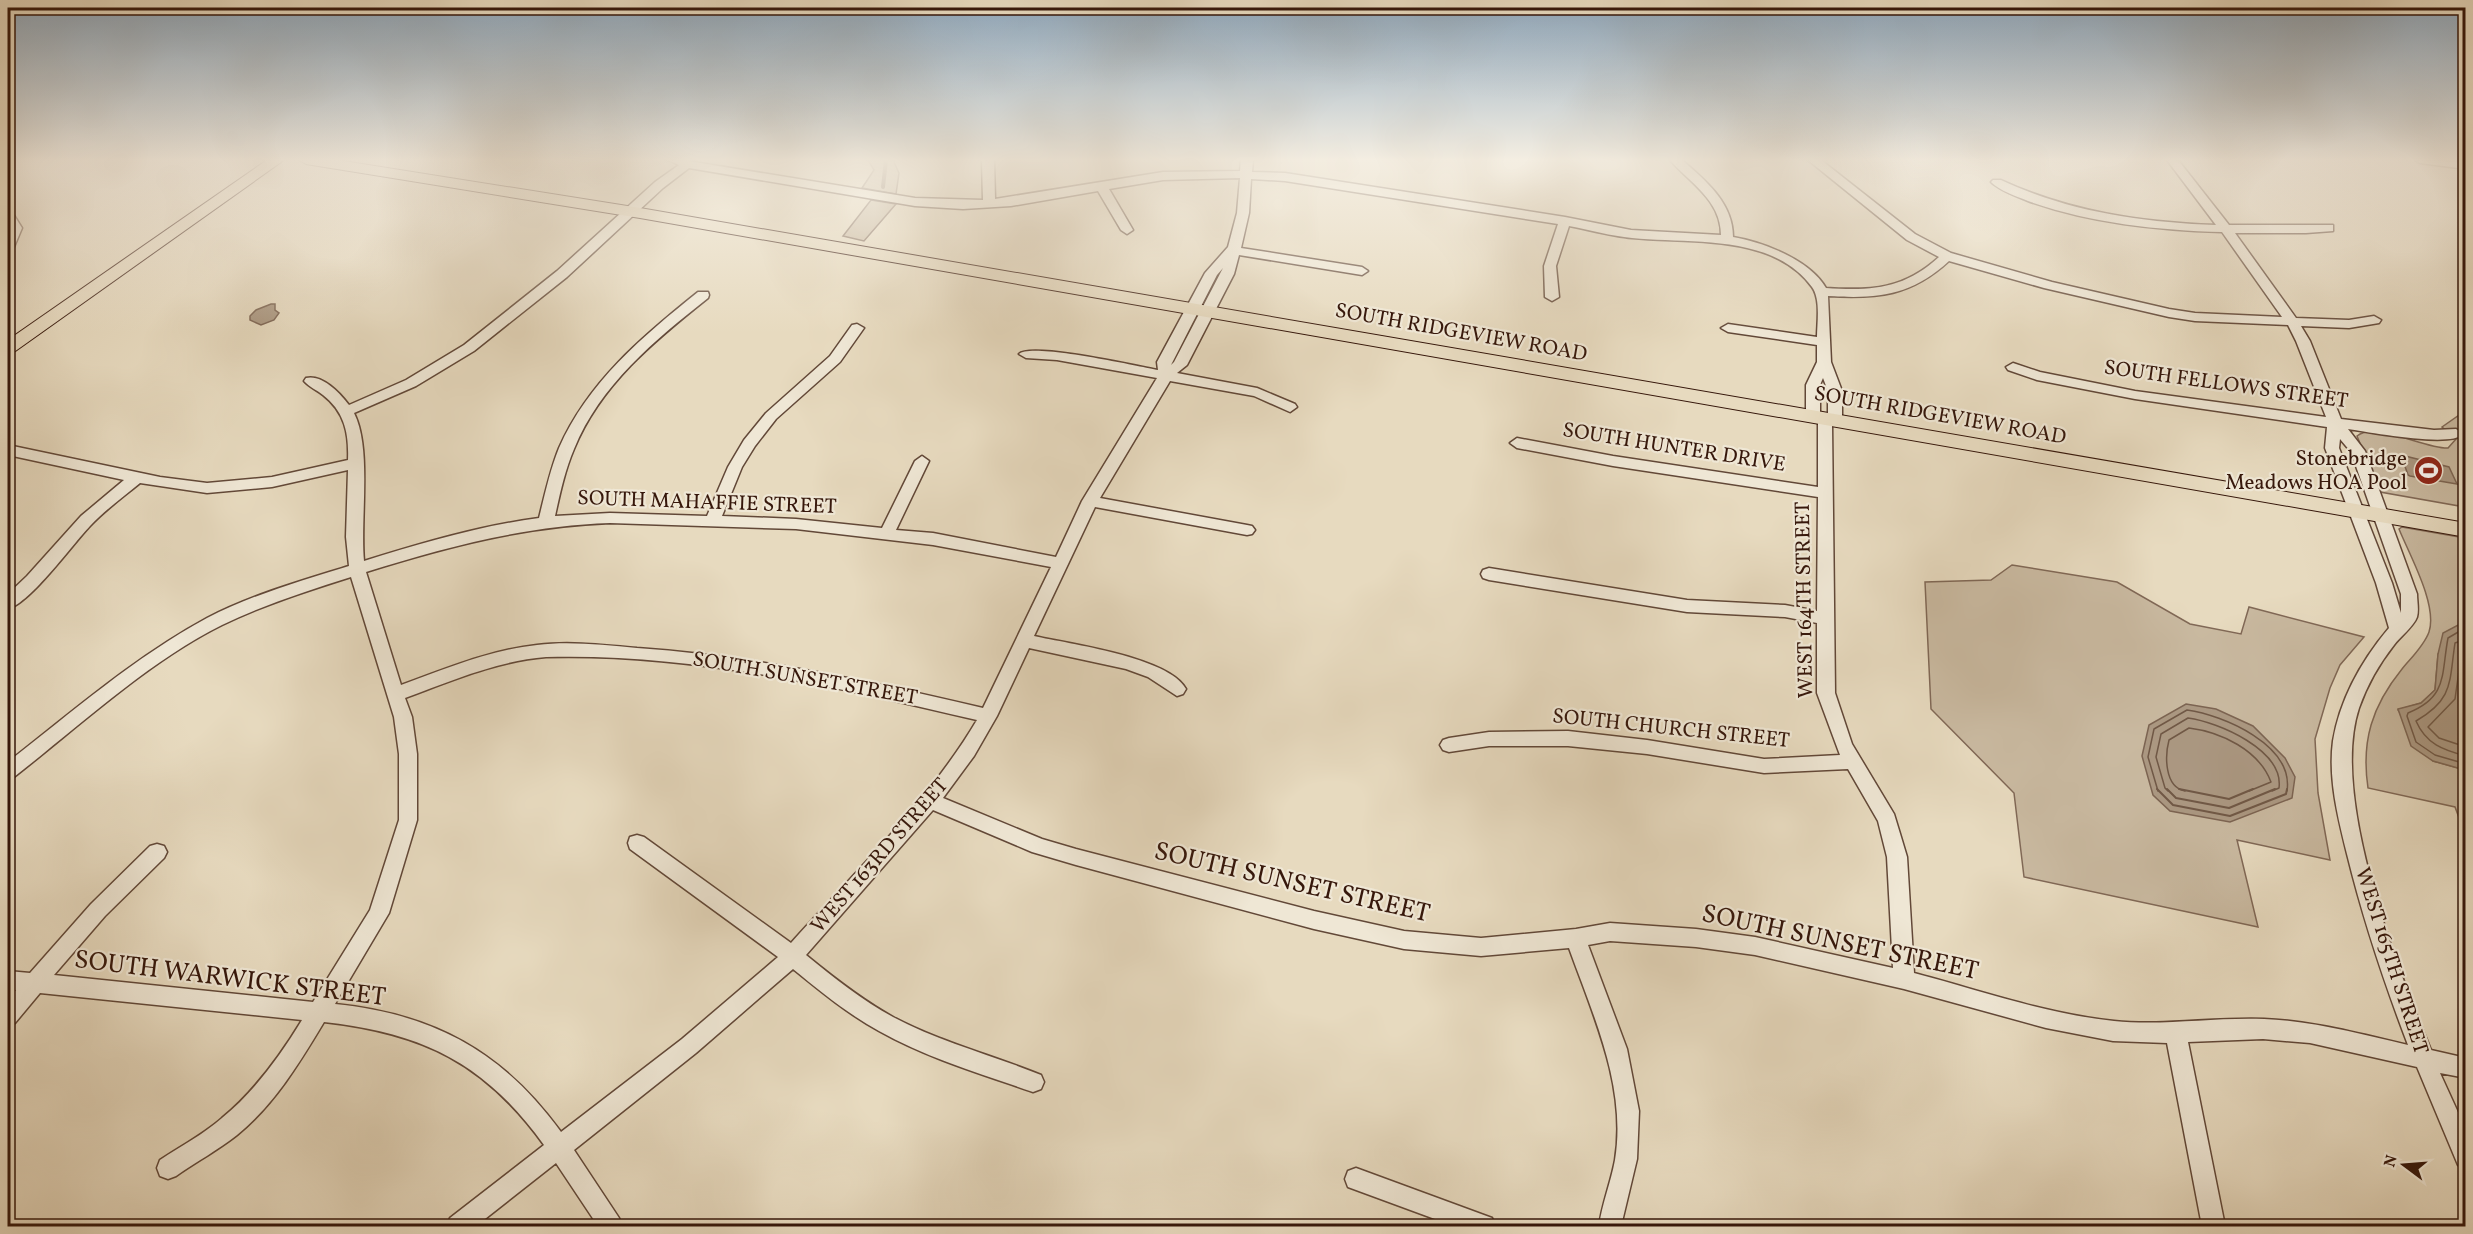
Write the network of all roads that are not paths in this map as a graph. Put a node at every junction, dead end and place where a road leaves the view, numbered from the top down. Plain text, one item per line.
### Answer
1 (10, 218) edge
2 (176, 218) edge
3 (195, 218) edge
4 (625, 218) edge
5 (663, 218) edge
6 (1120, 218) edge
7 (1242, 218) edge
8 (1544, 218) edge
9 (1725, 218) edge
10 (1886, 218) edge
11 (2098, 218) edge
12 (2217, 218) edge
13 (1565, 221) junction
14 (2329, 228) dead end
15 (2226, 229) junction
16 (1127, 230) dead end
17 (1727, 240) junction
18 (8, 248) edge
19 (1232, 250) junction
20 (1947, 256) junction
21 (1362, 271) dead end
22 (1822, 292) junction
23 (703, 296) dead end
24 (1552, 297) dead end
25 (1200, 311) junction
26 (2374, 320) dead end
27 (2293, 323) junction
28 (857, 328) dead end
29 (1728, 328) dead end
30 (8, 333) edge
31 (1824, 342) junction
32 (8, 348) edge
33 (1026, 354) dead end
34 (1824, 362) junction
35 (2013, 367) dead end
36 (1166, 375) junction
37 (311, 381) dead end
38 (1290, 406) dead end
39 (347, 411) junction
40 (1824, 418) junction
41 (2335, 423) junction
42 (2456, 434) dead end
43 (1517, 443) dead end
44 (8, 450) edge
45 (922, 461) dead end
46 (356, 463) junction
47 (137, 477) junction
48 (1825, 494) junction
49 (1090, 501) junction
50 (2355, 511) junction
51 (2379, 515) junction
52 (712, 521) junction
53 (546, 522) junction
54 (1247, 530) dead end
55 (2466, 530) edge
56 (886, 533) junction
57 (1060, 563) junction
58 (357, 569) junction
59 (1489, 574) dead end
60 (8, 603) edge
61 (1825, 618) junction
62 (2397, 628) junction
63 (1023, 640) junction
64 (1177, 689) dead end
65 (397, 694) junction
66 (988, 716) junction
67 (1449, 745) dead end
68 (1853, 761) junction
69 (8, 772) edge
70 (930, 801) junction
71 (637, 843) dead end
72 (157, 852) dead end
73 (1576, 938) junction
74 (792, 957) junction
75 (8, 980) edge
76 (1904, 980) junction
77 (34, 983) junction
78 (319, 1014) junction
79 (8, 1016) edge
80 (2176, 1033) junction
81 (2424, 1059) junction
82 (2466, 1068) edge
83 (1033, 1082) dead end
84 (558, 1150) junction
85 (2466, 1157) edge
86 (168, 1168) dead end
87 (1356, 1179) dead end
88 (458, 1227) edge
89 (611, 1227) edge
90 (1484, 1227) edge
91 (1610, 1227) edge
92 (2213, 1227) edge

1 - 18 street
2 - 30 main road
3 - 32 main road
4 - 39 street
5 - 25 main road, SOUTH RIDGEVIEW ROAD
6 - 16 street
7 - 19 street, WEST 163RD STREET
8 - 13 street
9 - 17 street
10 - 20 street
11 - 15 street
12 - 15 street, WEST 165TH STREET
13 - 17 street
13 - 24 street
14 - 15 street
15 - 27 street, WEST 165TH STREET
17 - 22 street
19 - 21 street
19 - 25 street, WEST 163RD STREET
20 - 22 street
20 - 27 street
22 - 31 street, WEST 164TH STREET
23 - 53 street
25 - 36 street, WEST 163RD STREET
25 - 40 main road, SOUTH RIDGEVIEW ROAD
26 - 27 street
27 - 41 street, WEST 165TH STREET
28 - 52 street
29 - 31 street
31 - 34 street, WEST 164TH STREET
33 - 36 street
34 - 40 street, WEST 164TH STREET
34 - 40 street, WEST 164TH STREET
35 - 41 street, SOUTH FELLOWS STREET
36 - 38 street
36 - 49 street, WEST 163RD STREET
37 - 39 street
39 - 46 street
40 - 48 street, WEST 164TH STREET
40 - 50 main road, SOUTH RIDGEVIEW ROAD
41 - 42 street, SOUTH FELLOWS STREET
41 - 50 street, WEST 165TH STREET
41 - 51 street, WEST 165TH STREET
43 - 48 street, SOUTH HUNTER DRIVE
44 - 47 street
45 - 56 street
46 - 47 street
46 - 58 street
47 - 60 street
48 - 61 street, WEST 164TH STREET
49 - 54 street
49 - 57 street, WEST 163RD STREET
50 - 51 main road, SOUTH RIDGEVIEW ROAD
50 - 62 street, WEST 165TH STREET
51 - 55 main road, SOUTH RIDGEVIEW ROAD
51 - 62 street, WEST 165TH STREET
52 - 53 street, SOUTH MAHAFFIE STREET
52 - 56 street, SOUTH MAHAFFIE STREET
53 - 58 street, SOUTH MAHAFFIE STREET
56 - 57 street, SOUTH MAHAFFIE STREET
57 - 63 street, WEST 163RD STREET
58 - 65 street
58 - 69 street, SOUTH MAHAFFIE STREET
59 - 61 street
61 - 68 street, WEST 164TH STREET
62 - 81 street, WEST 165TH STREET
63 - 64 street
63 - 66 street, WEST 163RD STREET
65 - 66 street, SOUTH SUNSET STREET
65 - 78 street
66 - 70 street, WEST 163RD STREET
67 - 68 street, SOUTH CHURCH STREET
68 - 76 street, WEST 164TH STREET
70 - 73 street, SOUTH SUNSET STREET
70 - 74 street, WEST 163RD STREET
71 - 74 street
72 - 77 street
73 - 76 street, SOUTH SUNSET STREET
73 - 91 street
74 - 83 street
74 - 84 street, WEST 163RD STREET
75 - 77 street, SOUTH WARWICK STREET
76 - 80 street, SOUTH SUNSET STREET
77 - 78 street, SOUTH WARWICK STREET
77 - 79 street
78 - 84 street, SOUTH WARWICK STREET
78 - 86 street
80 - 81 street, SOUTH SUNSET STREET
80 - 92 street
81 - 82 street, SOUTH SUNSET STREET
81 - 85 street, WEST 165TH STREET
84 - 88 street, WEST 163RD STREET
84 - 89 street, SOUTH WARWICK STREET
87 - 90 street

